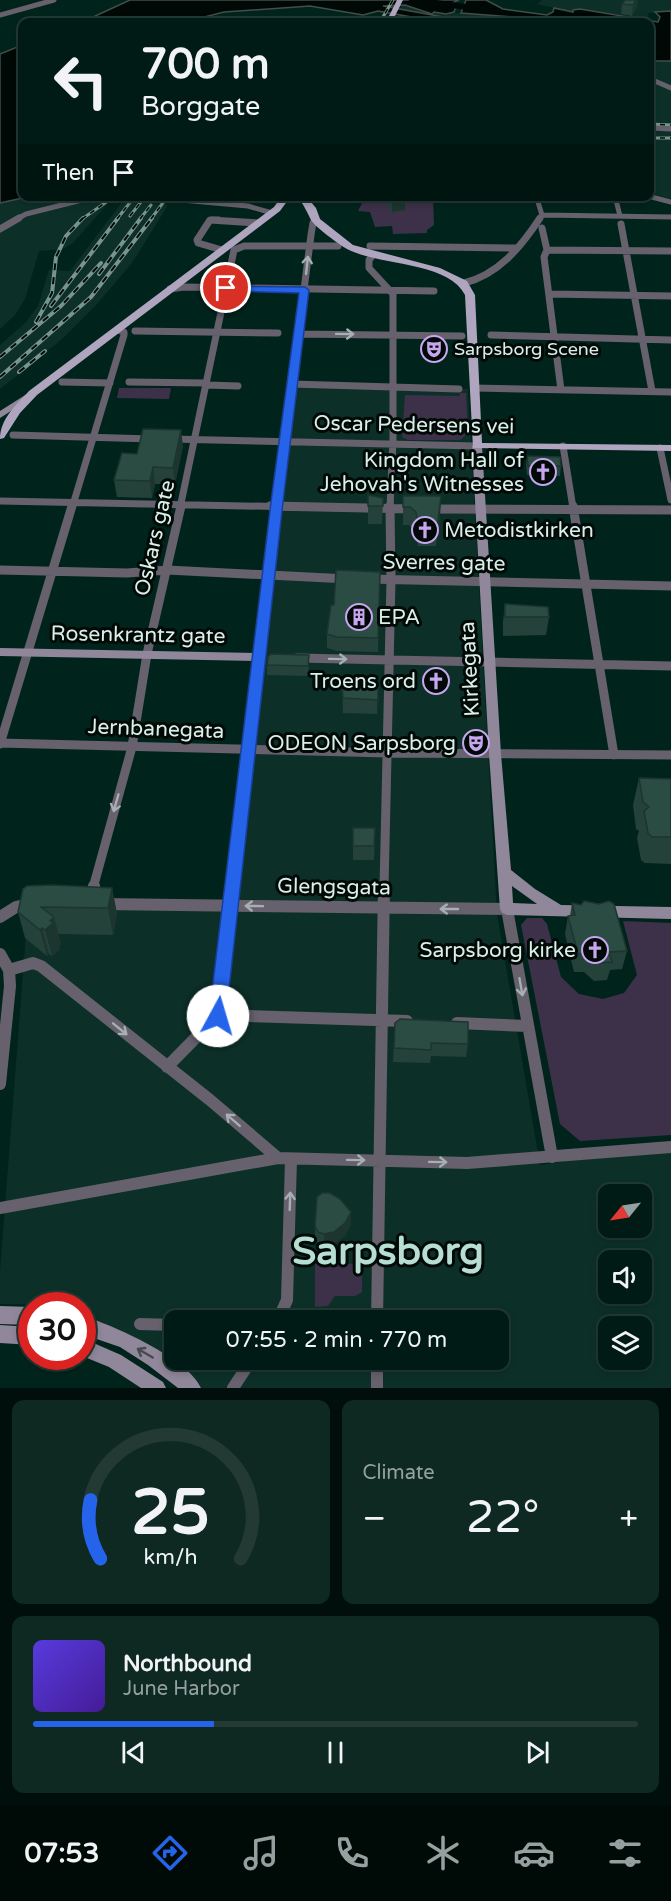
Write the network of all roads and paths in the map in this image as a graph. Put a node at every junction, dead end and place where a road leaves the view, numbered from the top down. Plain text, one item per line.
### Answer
1 (54, 0) edge
2 (400, 0) edge
3 (0, 15) edge
4 (391, 18) edge
5 (654, 80) edge
6 (671, 88) edge
7 (654, 128) edge
8 (671, 129) edge
9 (654, 198) edge
10 (78, 201) edge
11 (192, 201) edge
12 (283, 201) edge
13 (294, 201) edge
14 (306, 201) edge
15 (538, 201) edge
16 (616, 201) edge
17 (671, 202) edge
18 (274, 211) junction
19 (542, 214) junction
20 (671, 217) edge
21 (316, 220) junction
22 (621, 220) junction
23 (258, 223) junction
24 (542, 228) dead end
25 (0, 229) edge
26 (338, 246) dead end
27 (309, 247) junction
28 (515, 248) junction
29 (222, 250) junction
30 (547, 250) junction
31 (626, 250) junction
32 (372, 251) junction
33 (671, 251) edge
34 (464, 283) junction
35 (226, 288) junction
36 (170, 289) junction
37 (305, 290) junction
38 (391, 291) junction
39 (434, 291) dead end
40 (549, 294) junction
41 (634, 296) junction
42 (671, 296) edge
43 (118, 330) junction
44 (135, 331) dead end
45 (217, 332) junction
46 (278, 333) dead end
47 (298, 334) junction
48 (393, 335) junction
49 (491, 335) dead end
50 (462, 336) dead end
51 (556, 338) junction
52 (641, 339) junction
53 (671, 340) edge
54 (62, 382) dead end
55 (129, 382) dead end
56 (110, 383) junction
57 (207, 384) junction
58 (292, 384) junction
59 (238, 386) dead end
60 (393, 387) junction
61 (474, 388) junction
62 (459, 389) dead end
63 (561, 390) junction
64 (652, 391) junction
65 (671, 392) edge
66 (33, 393) junction
67 (0, 415) edge
68 (13, 435) dead end
69 (0, 436) edge
70 (95, 437) junction
71 (195, 440) junction
72 (285, 442) junction
73 (392, 444) junction
74 (477, 446) junction
75 (563, 446) junction
76 (666, 448) edge
77 (671, 500) edge
78 (0, 501) edge
79 (73, 502) junction
80 (181, 506) junction
81 (276, 507) junction
82 (390, 508) junction
83 (480, 510) junction
84 (671, 510) edge
85 (572, 511) junction
86 (0, 570) edge
87 (167, 570) junction
88 (52, 571) junction
89 (268, 576) junction
90 (391, 580) junction
91 (486, 582) junction
92 (585, 583) junction
93 (671, 586) edge
94 (0, 652) edge
95 (29, 652) junction
96 (147, 654) junction
97 (264, 657) junction
98 (291, 658) edge
99 (389, 659) junction
100 (490, 662) junction
101 (598, 665) junction
102 (671, 666) edge
103 (0, 743) edge
104 (132, 747) junction
105 (247, 750) junction
106 (388, 753) junction
107 (495, 754) junction
108 (614, 755) junction
109 (671, 755) edge
110 (504, 872) junction
111 (42, 903) edge
112 (82, 904) joint
113 (230, 906) junction
114 (383, 909) junction
115 (507, 909) junction
116 (559, 910) junction
117 (671, 913) edge
118 (0, 917) edge
119 (0, 954) edge
120 (9, 970) junction
121 (218, 1016) junction
122 (383, 1020) junction
123 (418, 1022) edge
124 (442, 1023) edge
125 (528, 1026) junction
126 (167, 1067) junction
127 (0, 1077) edge
128 (671, 1147) edge
129 (552, 1157) junction
130 (284, 1158) junction
131 (380, 1161) junction
132 (0, 1208) edge
133 (282, 1310) edge
134 (378, 1310) edge
135 (0, 1315) edge
136 (18, 1316) edge
137 (140, 1324) dead end
138 (164, 1325) edge
139 (96, 1330) edge
140 (0, 1334) edge
141 (18, 1335) edge
142 (96, 1353) edge
143 (245, 1370) edge
144 (377, 1370) edge
145 (156, 1388) edge
146 (192, 1388) edge
147 (233, 1388) edge
148 (377, 1388) edge

1 - 3 street
2 - 4 main road
5 - 6 street
7 - 8 street
9 - 17 street
10 - 25 street
11 - 18 street
12 - 18 main road
13 - 18 main road
14 - 21 main road
15 - 19 street
16 - 22 street
18 - 23 main road
19 - 22 street
19 - 28 street
20 - 22 street
21 - 27 street
21 - 32 main road
22 - 31 street
23 - 29 main road
23 - 29 street
24 - 30 street
26 - 27 street
27 - 35 street, Oskars gate
37 -> 27 street
28 - 32 street
28 - 34 street
29 - 36 main road
30 - 31 street
30 - 40 street
31 - 33 street
31 - 41 street
32 - 34 main road
32 - 38 street
34 - 61 main road, Kirkegata
35 - 36 street
35 - 37 street
35 - 45 street, Oskars gate
36 - 43 main road
37 - 38 street
37 - 47 street
38 - 39 street
38 - 48 street
40 - 41 street
40 - 51 street
41 - 42 street
41 - 52 street
43 - 56 street
43 - 66 main road
44 - 45 street
45 - 46 street
45 - 57 street, Oskars gate
47 -> 48 street
47 - 58 street
48 - 50 street
48 - 60 street
49 - 51 street
51 - 52 street
51 - 63 street
52 - 53 street
52 - 64 street
54 - 56 street
55 - 57 street
56 - 70 street
57 - 59 street
57 - 71 street, Oskars gate
58 - 60 street
58 - 72 street
60 - 62 street
60 - 73 street
61 - 63 street
61 - 74 main road, Kirkegata
63 - 64 street
64 - 65 street
66 - 67 street
66 - 69 main road
68 - 70 street, Oscar Pedersens vei
70 - 71 street, Oscar Pedersens vei
70 - 79 street
71 - 72 street, Oscar Pedersens vei
71 - 80 street, Oskars gate
72 - 73 street, Oscar Pedersens vei
72 - 81 street
73 - 74 street, Oscar Pedersens vei
73 - 82 street
74 - 75 main road, Oscar Pedersens vei
74 - 83 street, Kirkegata
75 - 76 main road, Oscar Pedersens vei
75 - 85 street
76 - 77 street
78 - 79 street
79 - 80 street
79 - 88 street
80 - 81 street
80 - 87 street, Oskars gate
81 - 82 street
81 - 89 street
82 - 83 street
82 - 90 street
83 - 85 street
83 - 91 street, Kirkegata
84 - 85 street
85 - 92 street
86 - 88 street, Sverres gate
87 - 88 street, Sverres gate
87 - 89 street, Sverres gate
87 - 96 street, Oskars gate
88 - 95 street
89 - 90 street, Sverres gate
89 - 97 street
90 - 91 street, Sverres gate
90 - 99 street
91 - 92 street, Sverres gate
91 - 100 street, Kirkegata
92 - 93 street, Sverres gate
92 - 101 street
94 - 95 street, Rosenkrantz gate
95 - 96 street, Rosenkrantz gate
95 - 103 street
96 - 97 street, Rosenkrantz gate
96 - 104 street, Oskars gate
97 - 105 street
98 -> 99 street
99 - 100 street
99 - 106 street
100 - 101 street
100 - 107 street, Kirkegata
101 - 102 street
101 - 108 street
103 - 104 street, Jernbanegata
104 - 105 street, Jernbanegata
104 -> 112 street, Oskars gate
105 - 106 street, Jernbanegata
105 - 113 street
106 - 107 street, Jernbanegata
106 - 114 street
107 - 108 street, Jernbanegata
107 - 110 street, Kirkegata
108 - 109 street, Jernbanegata
110 - 115 street, Kirkegata
110 - 116 street
111 - 118 street
112 - 113 street, Glengsgata
114 -> 113 street, Glengsgata
113 - 121 street
115 -> 114 street, Glengsgata
114 - 122 street
115 - 116 street, Glengsgata
115 -> 125 street, Kirkegata
116 - 117 street, Glengsgata
119 - 120 street
120 -> 126 street
120 - 127 street
121 - 122 street
121 - 126 street
122 - 123 street
122 - 131 street
124 - 125 street
125 - 129 street, Kirkegata
130 -> 126 street
128 - 129 street
131 -> 129 street
130 -> 131 street
130 - 132 street
133 -> 130 street
131 - 134 street
135 - 136 street
137 - 138 street
146 -> 139 street
140 - 141 street
142 - 145 street
143 - 147 street
144 - 148 street

